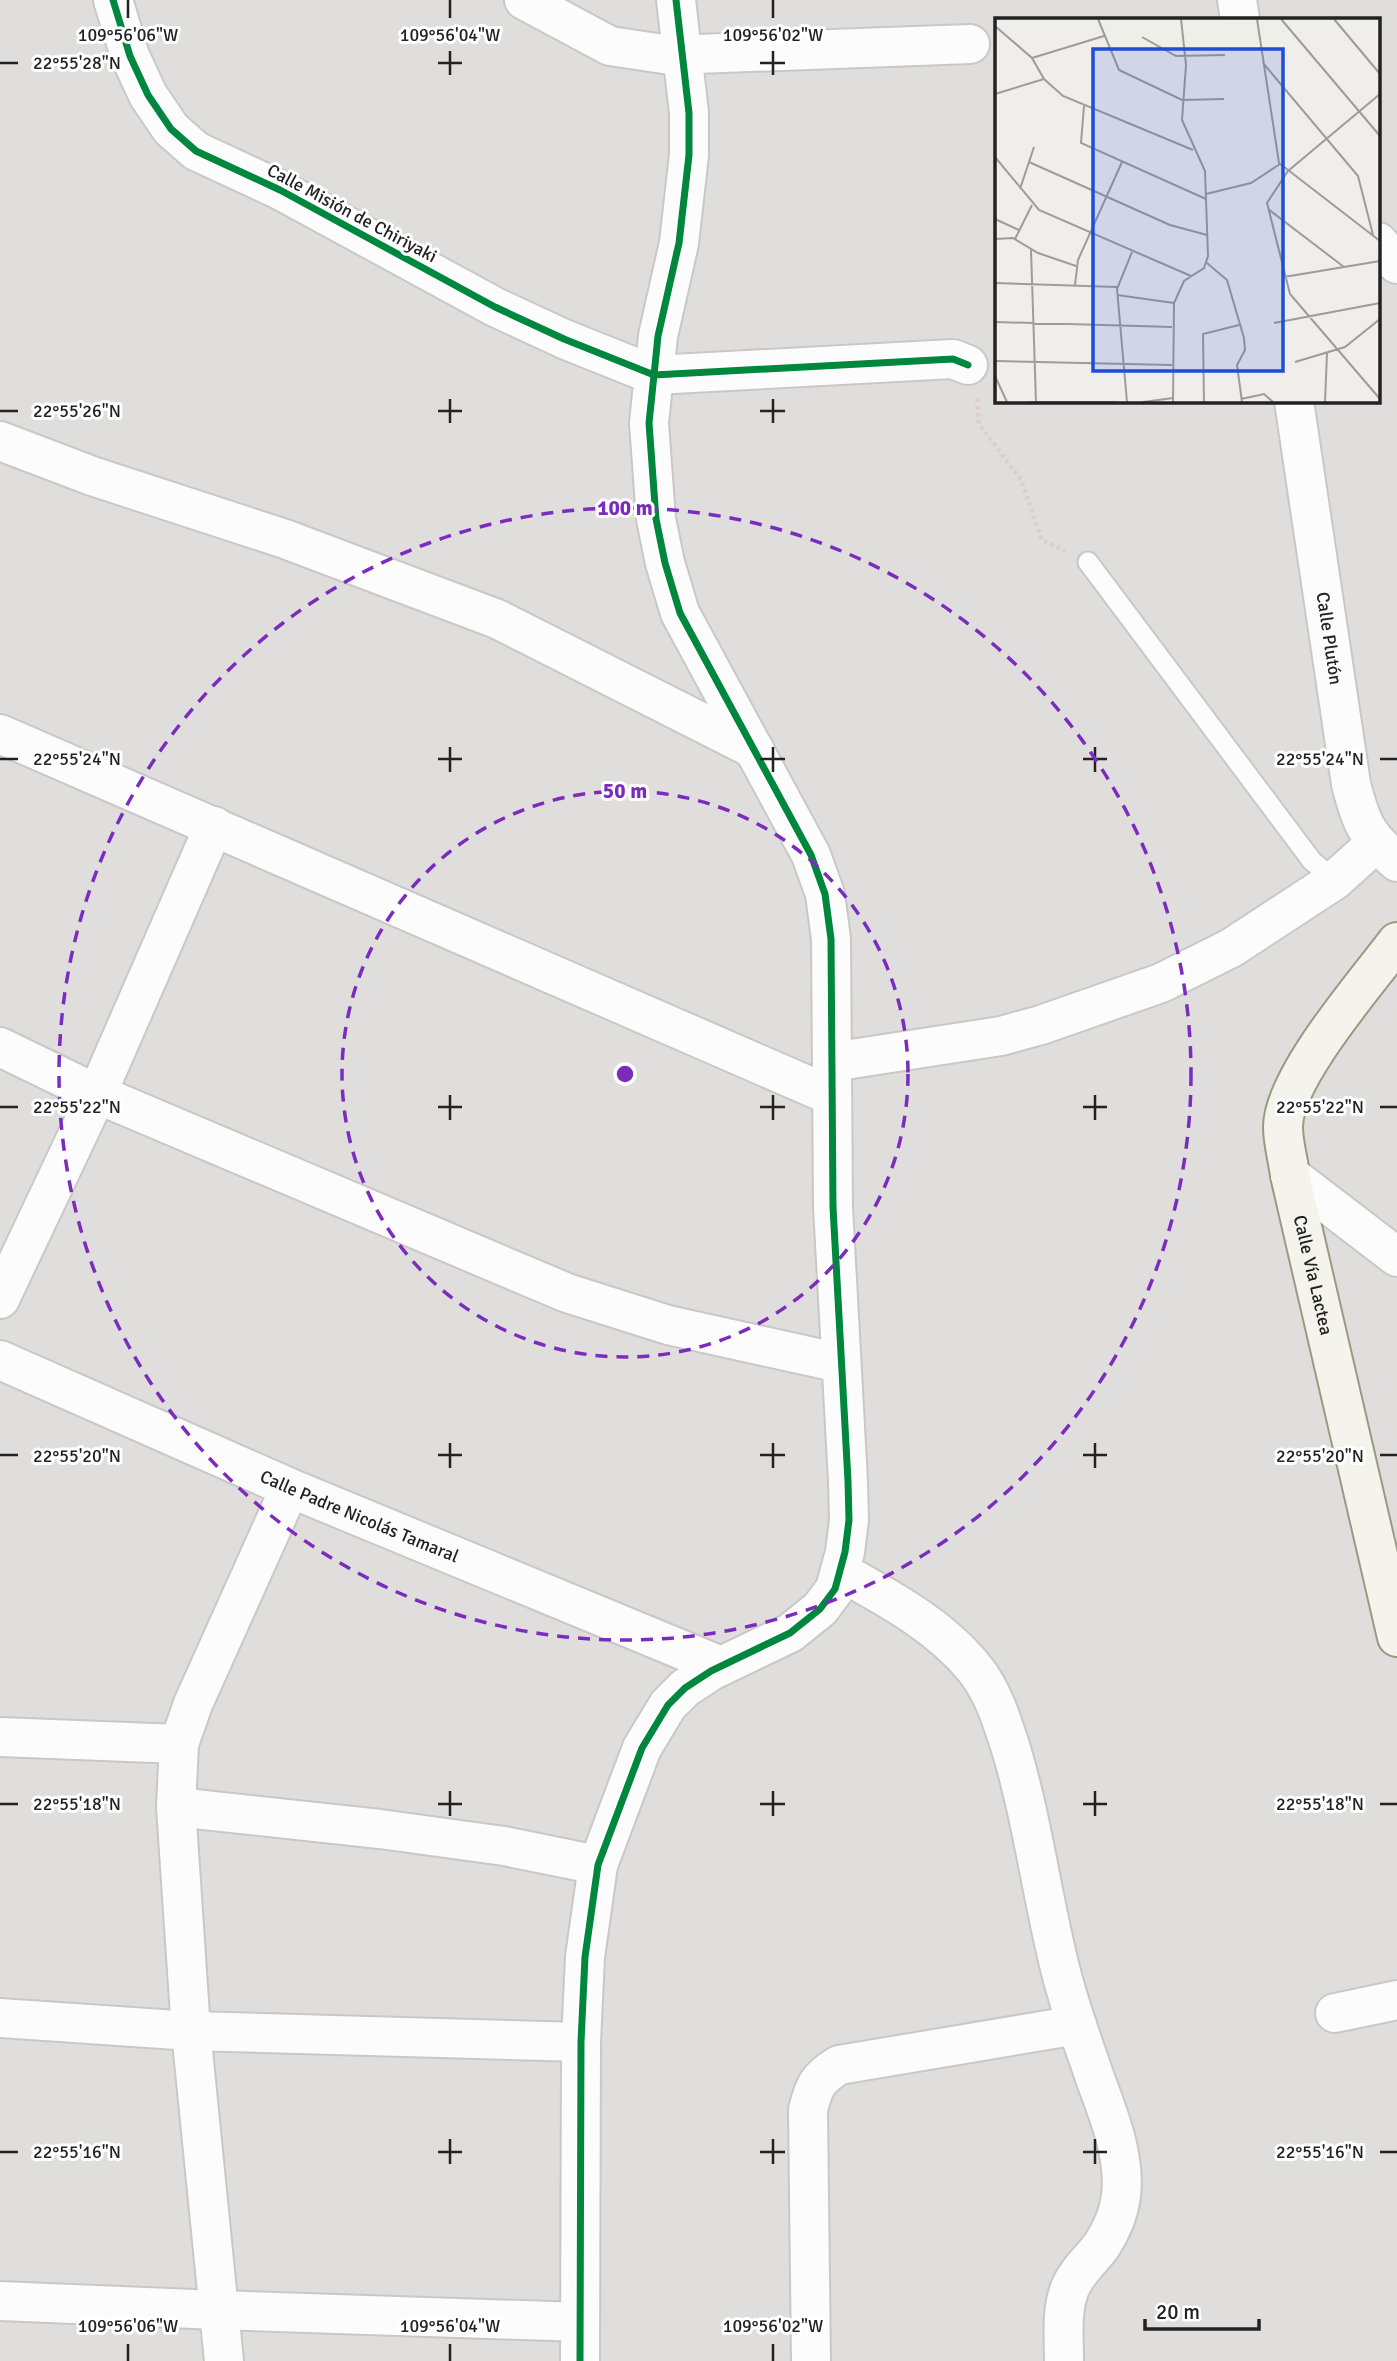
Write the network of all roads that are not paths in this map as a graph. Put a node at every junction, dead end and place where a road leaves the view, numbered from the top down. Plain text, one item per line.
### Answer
1 (113, 0) edge
2 (524, 0) edge
3 (676, 0) edge
4 (1237, 0) edge
5 (1240, 18) edge
6 (970, 44) dead end
7 (682, 54) junction
8 (1380, 244) edge
9 (1397, 264) edge
10 (968, 365) road end
11 (653, 375) junction
12 (1294, 402) edge
13 (0, 441) edge
14 (1088, 562) road end
15 (0, 734) edge
16 (754, 749) junction
17 (214, 826) junction
18 (1387, 853) edge
19 (1335, 880) junction
20 (1397, 942) edge
21 (0, 1046) edge
22 (832, 1079) junction
23 (97, 1094) junction
24 (1290, 1175) junction
25 (1397, 1256) edge
26 (0, 1299) edge
27 (0, 1360) edge
28 (840, 1363) junction
29 (290, 1488) junction
30 (841, 1572) junction
31 (1397, 1637) edge
32 (721, 1666) junction
33 (0, 1737) edge
34 (179, 1744) junction
35 (176, 1807) junction
36 (598, 1865) junction
37 (1397, 2000) edge
38 (1335, 2013) dead end
39 (0, 2018) edge
40 (1077, 2025) junction
41 (191, 2031) junction
42 (581, 2042) junction
43 (0, 2301) edge
44 (218, 2310) junction
45 (580, 2322) junction
46 (224, 2361) edge
47 (580, 2361) edge
48 (811, 2361) edge
49 (1064, 2361) edge

1 - 11 street, Calle Misión de Chiriyaki
2 - 7 street
3 - 7 street
4 - 5 street
6 - 7 street
7 - 11 street
8 - 9 street
10 - 11 street
11 - 16 street
12 - 18 street, Calle Plutón
13 - 16 street
14 - 19 lane
15 - 17 street
16 - 22 street
17 - 22 street
17 - 23 street
18 - 19 street
19 - 22 street
20 - 24 street, Calle Vía Lactea
21 - 23 street
22 - 28 street
23 - 26 street
23 - 28 street
24 - 25 street
24 - 31 street, Calle Vía Lactea
27 - 29 street, Calle Padre Nicolás Tamaral
28 - 30 street
29 - 32 street, Calle Padre Nicolás Tamaral
29 - 34 street
30 - 32 street
30 - 40 street
32 - 36 street
33 - 34 street
34 - 35 street
35 - 36 street
35 - 41 street
36 - 42 street
37 - 38 street
39 - 41 street
40 - 48 street
40 - 49 street
41 - 42 street
41 - 44 street
42 - 45 street
43 - 44 street
44 - 45 street
44 - 46 street
45 - 47 street

